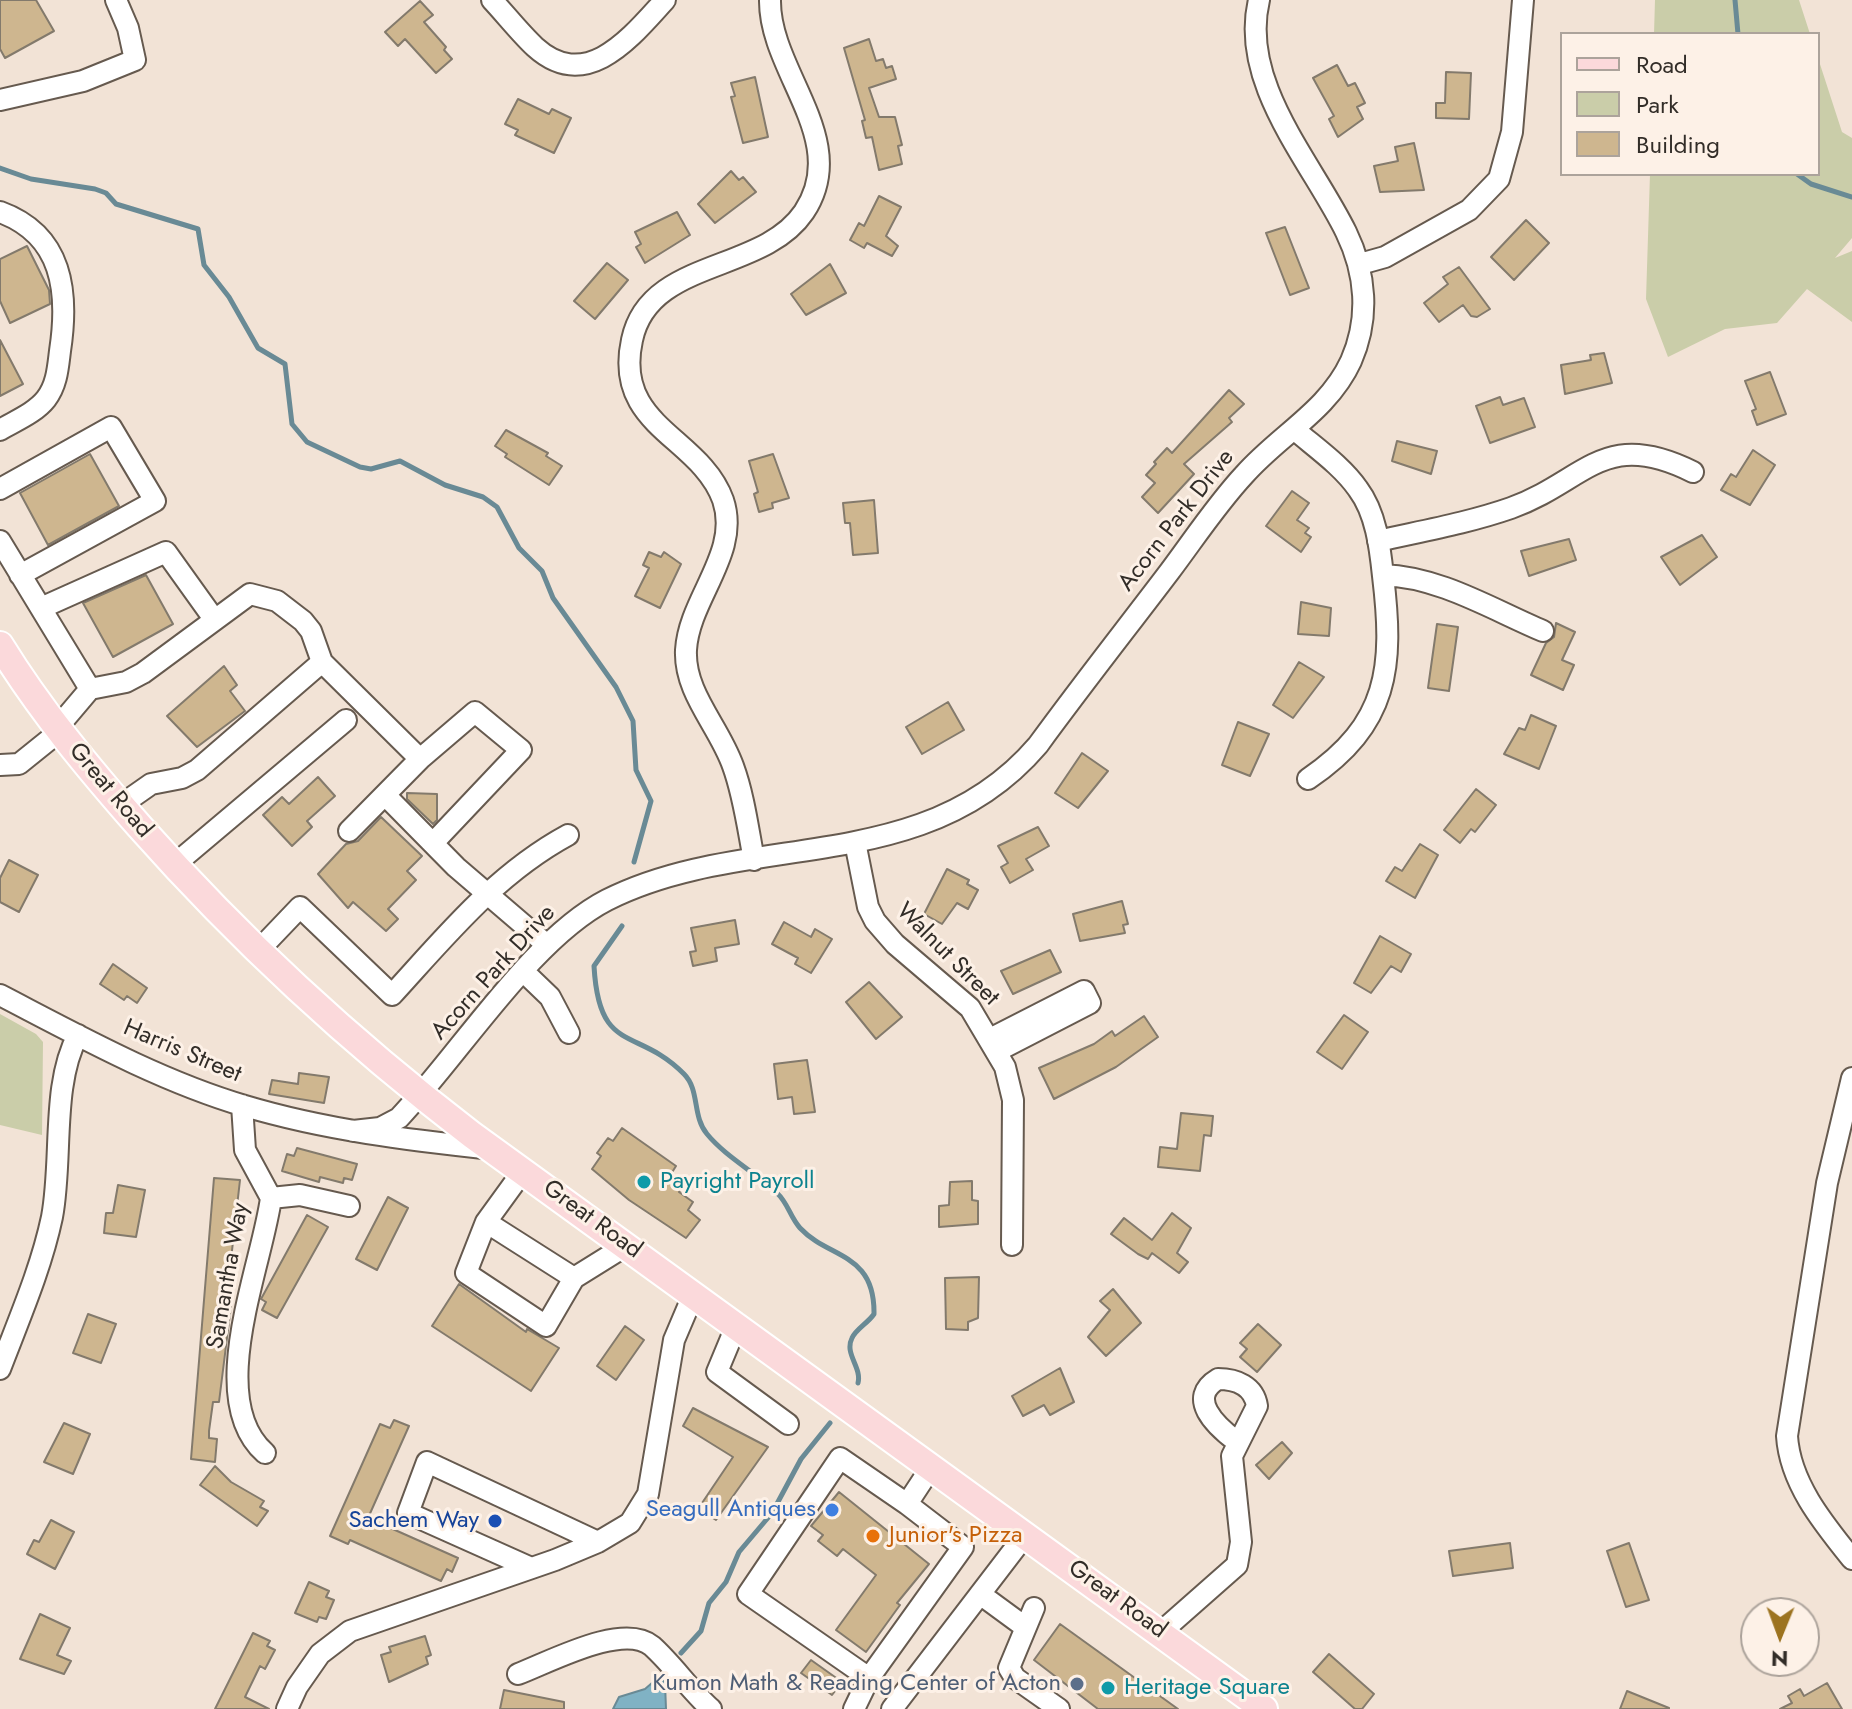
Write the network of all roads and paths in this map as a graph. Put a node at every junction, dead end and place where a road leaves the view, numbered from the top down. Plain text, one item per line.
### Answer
1 (116, 0) edge
2 (492, 0) edge
3 (665, 0) edge
4 (770, 0) edge
5 (1259, 0) edge
6 (1523, 0) edge
7 (0, 100) edge
8 (0, 212) edge
9 (1360, 264) junction
10 (0, 430) edge
11 (1295, 430) junction
12 (1693, 472) dead end
13 (0, 489) edge
14 (0, 541) edge
15 (1378, 541) junction
16 (20, 575) junction
17 (1383, 575) junction
18 (41, 608) junction
19 (214, 619) junction
20 (1543, 631) dead end
21 (0, 645) edge
22 (322, 662) junction
23 (90, 689) junction
24 (346, 720) dead end
25 (59, 729) junction
26 (420, 759) junction
27 (0, 765) edge
28 (1308, 779) dead end
29 (385, 795) junction
30 (121, 805) junction
31 (349, 831) dead end
32 (568, 835) dead end
33 (855, 842) junction
34 (433, 843) junction
35 (754, 860) junction
36 (174, 865) junction
37 (486, 893) junction
38 (547, 945) junction
39 (258, 951) junction
40 (524, 972) junction
41 (0, 995) edge
42 (569, 1033) dead end
43 (78, 1035) junction
44 (1852, 1078) edge
45 (421, 1095) junction
46 (242, 1105) junction
47 (353, 1131) junction
48 (492, 1149) junction
49 (523, 1171) junction
50 (271, 1198) junction
51 (349, 1206) dead end
52 (486, 1222) junction
53 (627, 1245) junction
54 (1012, 1245) dead end
55 (574, 1278) junction
56 (694, 1293) junction
57 (737, 1324) junction
58 (0, 1369) edge
59 (788, 1424) dead end
60 (1236, 1441) dead end
61 (265, 1453) dead end
62 (932, 1466) junction
63 (907, 1504) junction
64 (1026, 1534) junction
65 (598, 1542) junction
66 (1852, 1559) edge
67 (531, 1568) junction
68 (980, 1594) junction
69 (1161, 1632) junction
70 (518, 1674) dead end
71 (869, 1678) junction
72 (1262, 1708) edge
73 (287, 1709) edge
74 (711, 1709) edge
75 (854, 1709) edge
76 (892, 1709) edge
77 (1059, 1709) edge

1 - 7 street
2 - 3 street
4 - 35 street
5 - 9 street, Acorn Park Drive
6 - 9 street
8 - 10 street
9 - 11 street, Acorn Park Drive
11 - 15 street
11 - 33 street, Acorn Park Drive
12 - 15 street
13 - 16 street
14 - 16 street
15 - 17 street
16 - 18 street
17 - 20 street
17 - 28 street
18 - 19 street
18 - 23 street
19 - 22 street
19 - 23 street
21 - 25 main road, Great Road
22 - 26 street
22 - 30 street
23 - 25 street
24 - 36 street
25 - 27 street
25 - 30 main road, Great Road
26 - 29 street
26 - 34 street
29 - 31 street
29 - 34 street
30 - 36 main road, Great Road
32 - 37 street
33 - 35 street, Acorn Park Drive
33 - 54 street, Walnut Street
34 - 37 street
35 - 38 street, Acorn Park Drive
36 - 39 main road, Great Road
37 - 38 street
37 - 39 street
38 - 40 street, Acorn Park Drive
39 - 45 main road, Great Road
40 - 42 street
40 - 45 street, Acorn Park Drive
41 - 43 street, Harris Street
43 - 46 street, Harris Street
43 - 58 street
44 - 66 street
45 - 47 street, Harris Street
45 - 48 main road, Great Road
46 - 47 street, Harris Street
46 - 50 street, Samantha Way
47 - 48 street, Harris Street
48 - 49 main road, Great Road
49 - 52 street
49 - 53 main road, Great Road
50 - 51 street
50 - 61 street, Samantha Way
52 - 55 street
52 - 55 street
53 - 55 street
53 - 56 main road, Great Road
56 - 57 main road, Great Road
56 - 65 street
57 - 59 street
57 - 62 main road, Great Road
60 - 69 street
62 - 63 street
62 - 64 main road, Great Road
63 - 71 street
63 - 71 street
64 - 68 street
64 - 69 main road, Great Road
65 - 67 street
65 - 67 street
67 - 73 street
68 - 76 street
68 - 77 street
69 - 72 main road, Great Road
70 - 74 street
71 - 75 street

